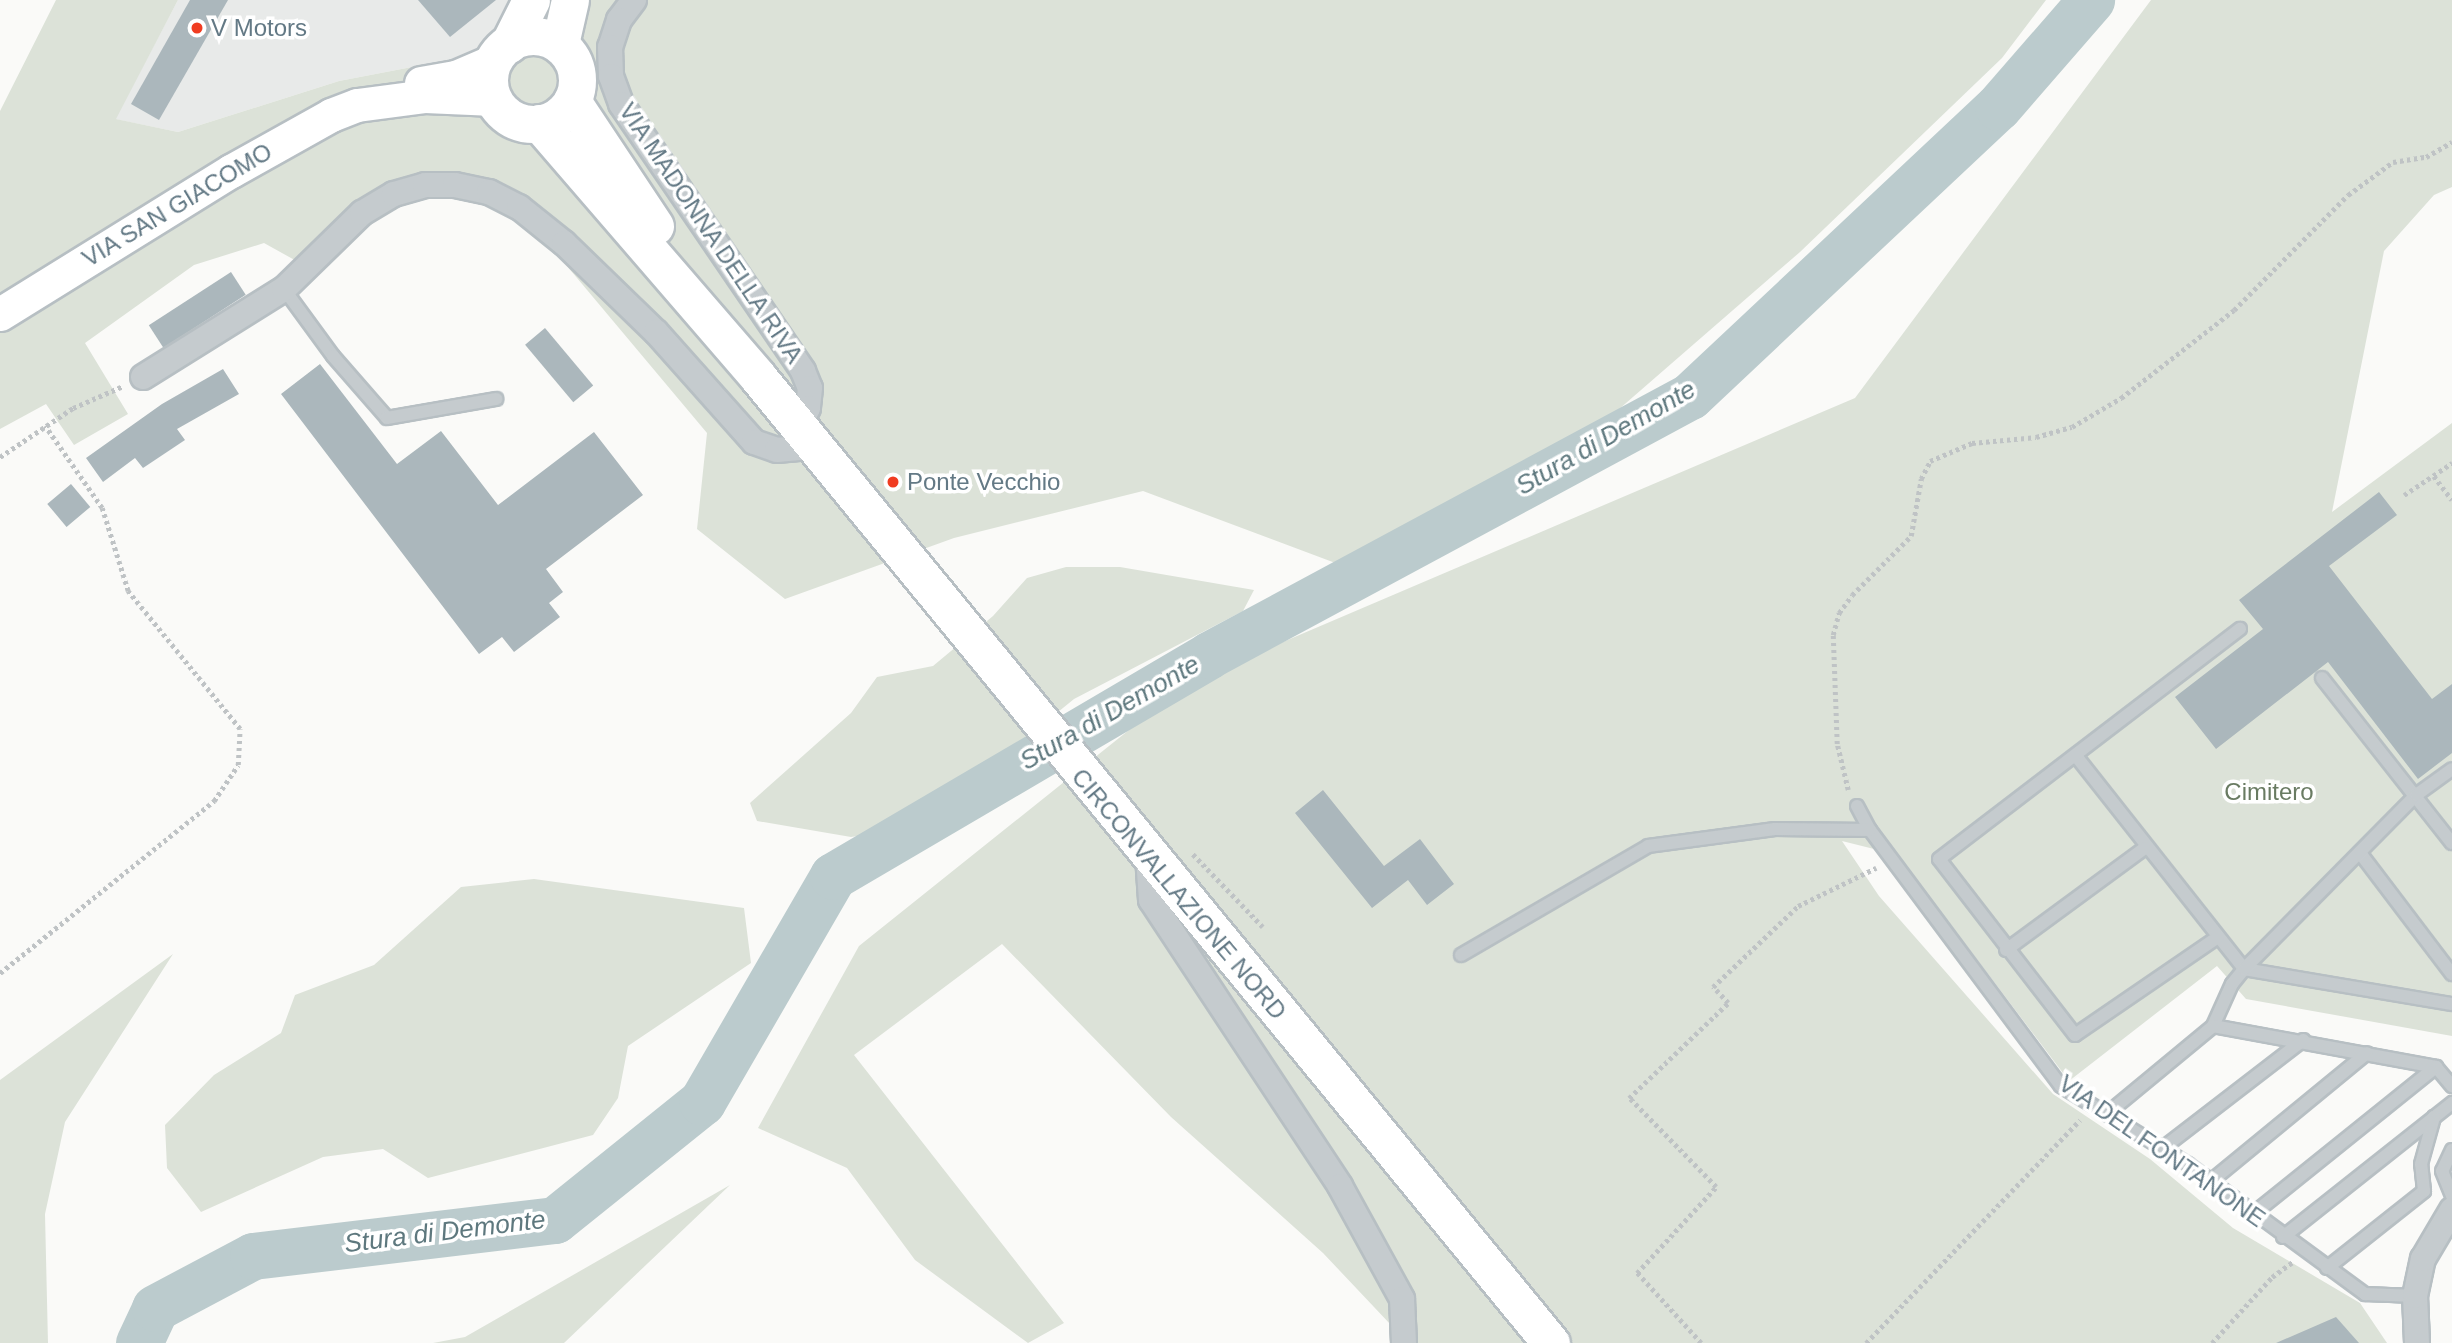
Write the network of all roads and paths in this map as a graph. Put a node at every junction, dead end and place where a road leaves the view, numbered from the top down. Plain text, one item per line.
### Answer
1 (531, 0) edge
2 (542, 0) edge
3 (634, 0) edge
4 (564, 26) edge
5 (501, 52) junction
6 (494, 99) junction
7 (572, 101) junction
8 (357, 105) junction
9 (539, 123) junction
10 (2452, 142) edge
11 (284, 289) junction
12 (0, 314) edge
13 (143, 377) joint
14 (758, 377) junction
15 (496, 399) dead end
16 (45, 426) junction
17 (806, 437) junction
18 (0, 457) edge
19 (2452, 463) edge
20 (2434, 476) junction
21 (2404, 495) dead end
22 (2452, 500) edge
23 (2241, 629) dead end
24 (2322, 678) dead end
25 (2076, 756) junction
26 (2452, 769) edge
27 (2416, 795) junction
28 (1857, 806) joint
29 (1870, 830) junction
30 (2452, 843) edge
31 (2145, 848) junction
32 (2360, 853) junction
33 (1149, 857) junction
34 (1892, 860) junction
35 (1218, 876) dead end
36 (1263, 927) dead end
37 (2218, 937) junction
38 (2006, 950) junction
39 (1461, 955) dead end
40 (2244, 969) junction
41 (0, 973) edge
42 (2452, 974) edge
43 (2452, 1004) edge
44 (2213, 1026) junction
45 (2303, 1040) junction
46 (2367, 1053) junction
47 (2436, 1067) junction
48 (2452, 1086) edge
49 (2452, 1103) edge
50 (2095, 1104) junction
51 (2108, 1113) junction
52 (2434, 1117) junction
53 (2163, 1148) junction
54 (2452, 1150) edge
55 (2210, 1182) junction
56 (2452, 1196) edge
57 (2452, 1210) edge
58 (2253, 1214) junction
59 (2283, 1237) junction
60 (2305, 1254) junction
61 (2326, 1268) junction
62 (2415, 1296) junction
63 (1404, 1343) edge
64 (1551, 1343) edge
65 (1701, 1343) edge
66 (1866, 1343) edge
67 (2212, 1343) edge
68 (2417, 1343) edge

1 - 5 main road
2 - 4 street
3 - 17 street, VIA MADONNA DELLA RIVA
4 - 5 main road
4 - 7 main road
5 - 6 main road
5 - 8 main road, VIA SAN GIACOMO
6 - 8 main road, VIA SAN GIACOMO
6 - 9 main road
7 - 9 main road
7 - 14 main road, CIRCONVALLAZIONE NORD
8 - 12 main road, VIA SAN GIACOMO
9 - 14 main road, CIRCONVALLAZIONE NORD
10 - 28 path
11 - 13 street
11 - 15 lane
11 - 17 street
13 - 16 path
14 - 17 main road, CIRCONVALLAZIONE NORD
16 - 18 path
16 - 41 path
17 - 33 main road, CIRCONVALLAZIONE NORD
19 - 20 path
20 - 21 path
20 - 22 path
23 - 25 lane
24 - 27 lane
25 - 31 lane
25 - 38 lane
26 - 27 lane
27 - 30 lane
27 - 32 lane
28 - 29 lane, VIA DEL FONTANONE
29 - 34 lane, VIA DEL FONTANONE
29 - 39 lane
31 - 37 lane
31 - 38 lane
32 - 40 lane
32 - 42 lane
33 - 63 street
33 - 64 main road, CIRCONVALLAZIONE NORD
34 - 50 lane, VIA DEL FONTANONE
34 - 65 path
35 - 36 path
37 - 38 lane
37 - 40 lane
40 - 43 lane
40 - 44 lane
44 - 45 lane
44 - 51 lane
45 - 46 lane
45 - 53 lane
46 - 47 lane
46 - 55 lane
47 - 48 lane
47 - 58 lane
49 - 52 lane
50 - 51 lane, VIA DEL FONTANONE
50 - 66 path
51 - 53 lane, VIA DEL FONTANONE
52 - 59 lane
52 - 61 lane
53 - 55 lane, VIA DEL FONTANONE
54 - 56 lane
55 - 58 lane, VIA DEL FONTANONE
57 - 62 street
58 - 59 lane, VIA DEL FONTANONE
59 - 60 lane, VIA DEL FONTANONE
60 - 61 lane, VIA DEL FONTANONE
60 - 67 path
61 - 62 lane, VIA DEL FONTANONE
62 - 68 street

